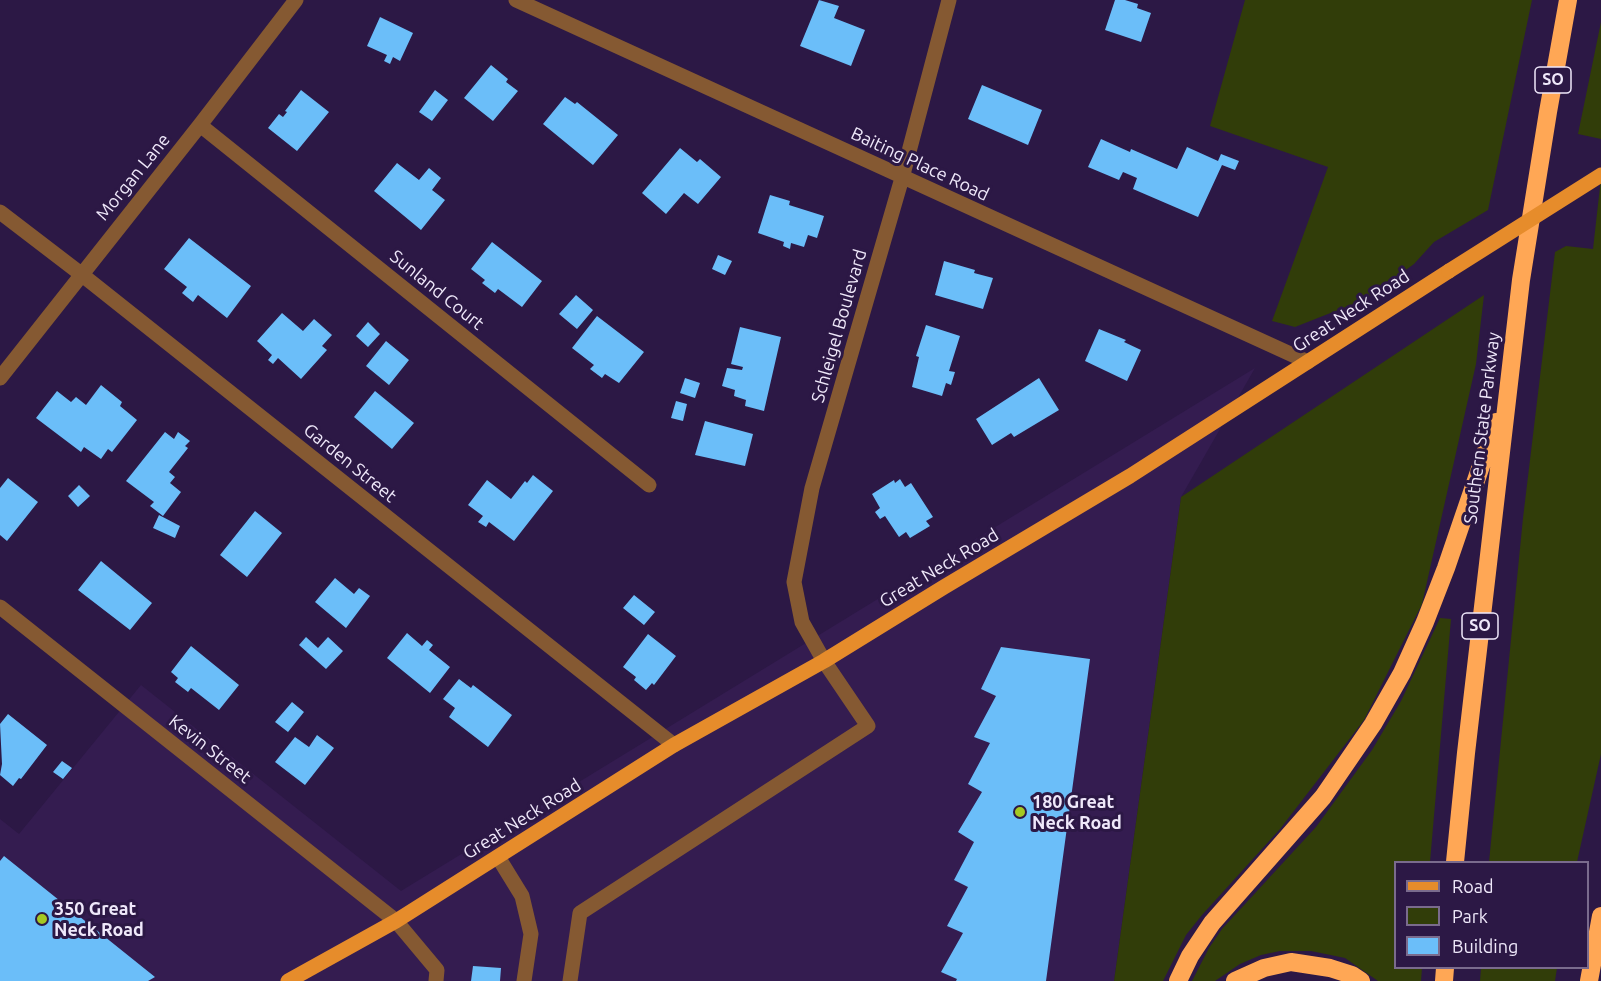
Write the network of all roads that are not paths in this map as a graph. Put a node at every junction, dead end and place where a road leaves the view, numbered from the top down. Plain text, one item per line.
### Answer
1 (296, 0) edge
2 (516, 0) edge
3 (949, 0) edge
4 (1568, 0) edge
5 (200, 125) junction
6 (1601, 175) edge
7 (902, 178) junction
8 (0, 212) edge
9 (81, 274) junction
10 (1308, 362) junction
11 (0, 378) edge
12 (1507, 389) junction
13 (649, 485) dead end
14 (0, 607) edge
15 (824, 661) junction
16 (674, 745) junction
17 (498, 857) junction
18 (1455, 861) edge
19 (1601, 916) edge
20 (396, 921) junction
21 (437, 975) edge
22 (288, 981) edge
23 (524, 981) edge
24 (570, 981) edge
25 (1178, 981) edge
26 (1235, 981) edge
27 (1361, 981) edge
28 (1589, 981) edge

1 - 5 street, Morgan Lane
2 - 7 street, Baiting Place Road
3 - 7 street, Schleigel Boulevard
4 - 12 highway, Southern State Parkway / SO
5 - 9 street, Morgan Lane
5 - 13 street, Sunland Court
6 - 10 main road, Great Neck Road, bridge
7 - 10 street, Baiting Place Road
7 - 15 street, Schleigel Boulevard
8 - 9 street, Garden Street
9 - 11 street, Morgan Lane
9 - 16 street, Garden Street
10 - 15 main road, Great Neck Road
12 - 18 highway, Southern State Parkway / SO
12 - 25 highway
14 - 20 street, Kevin Street
15 - 16 main road, Great Neck Road
15 - 24 street, Schleigel Boulevard
16 - 17 main road, Great Neck Road
17 - 20 main road, Great Neck Road
17 - 23 street
19 - 28 highway
20 - 21 street, Kevin Street
20 - 22 main road, Great Neck Road
26 - 27 highway

